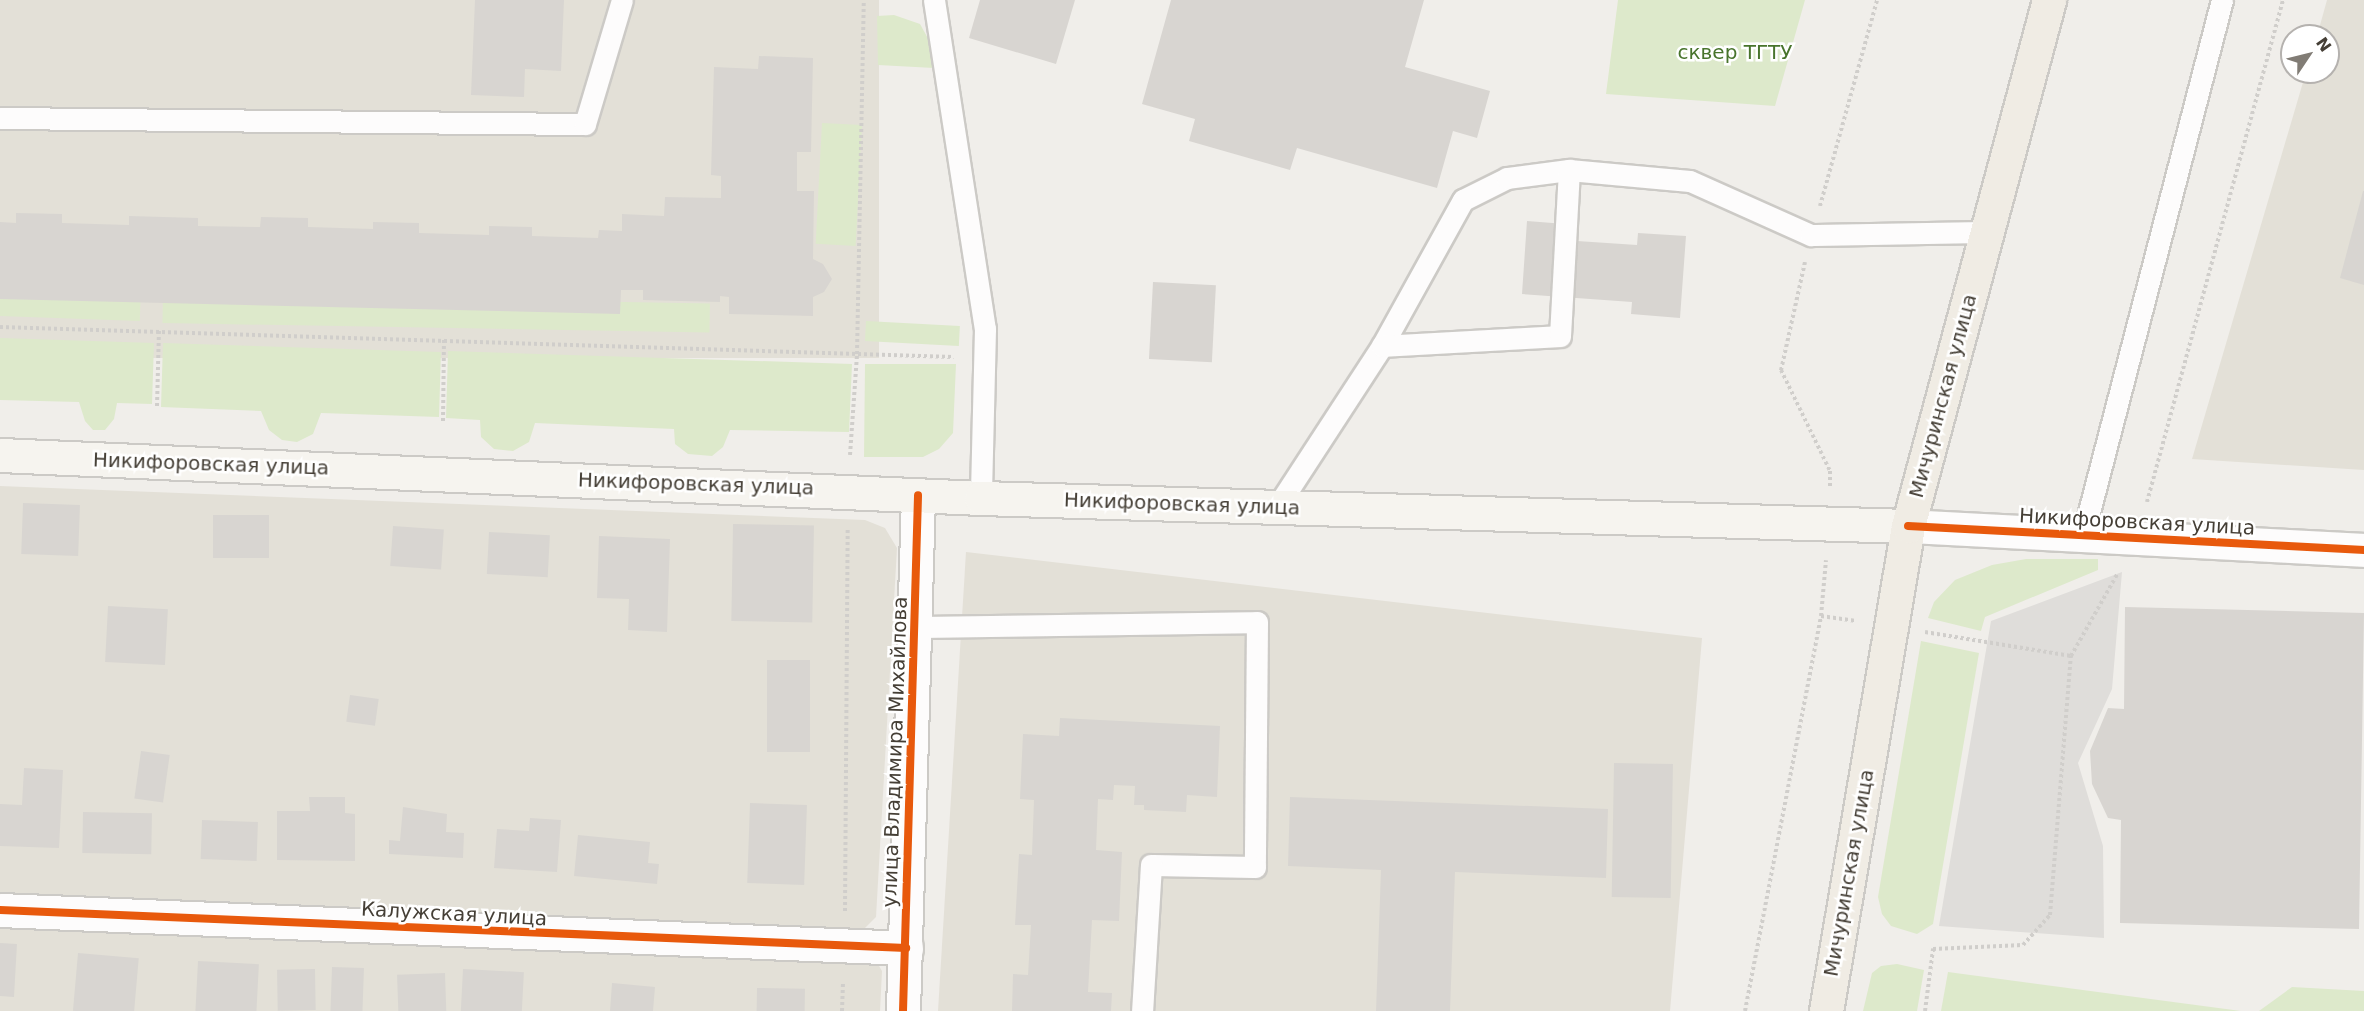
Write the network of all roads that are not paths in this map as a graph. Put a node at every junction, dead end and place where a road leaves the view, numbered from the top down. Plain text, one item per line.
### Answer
1 (622, 0) edge
2 (934, 0) edge
3 (2049, 0) edge
4 (2222, 0) edge
5 (0, 118) edge
6 (1569, 170) junction
7 (1986, 232) junction
8 (1382, 346) junction
9 (0, 455) edge
10 (918, 495) junction
11 (981, 498) junction
12 (1276, 507) junction
13 (1908, 526) junction
14 (2083, 535) junction
15 (2364, 550) edge
16 (914, 627) junction
17 (0, 910) edge
18 (906, 948) junction
19 (903, 1011) edge
20 (1142, 1011) edge
21 (1826, 1011) edge

1 - 5 lane
2 - 11 lane
3 - 7 main road, Мичуринская улица
4 - 14 lane
6 - 7 lane
6 - 8 lane
6 - 8 lane
7 - 13 main road, Мичуринская улица
8 - 12 lane
9 - 10 main road, Никифоровская улица
10 - 11 main road, Никифоровская улица
10 - 16 street, улица Владимира Михайлова
11 - 12 main road, Никифоровская улица
12 - 13 main road, Никифоровская улица
13 - 14 street, Никифоровская улица
13 - 21 main road, Мичуринская улица
14 - 15 street, Никифоровская улица
16 - 18 street, улица Владимира Михайлова
16 - 20 lane
17 - 18 street, Калужская улица
18 - 19 street, улица Владимира Михайлова

